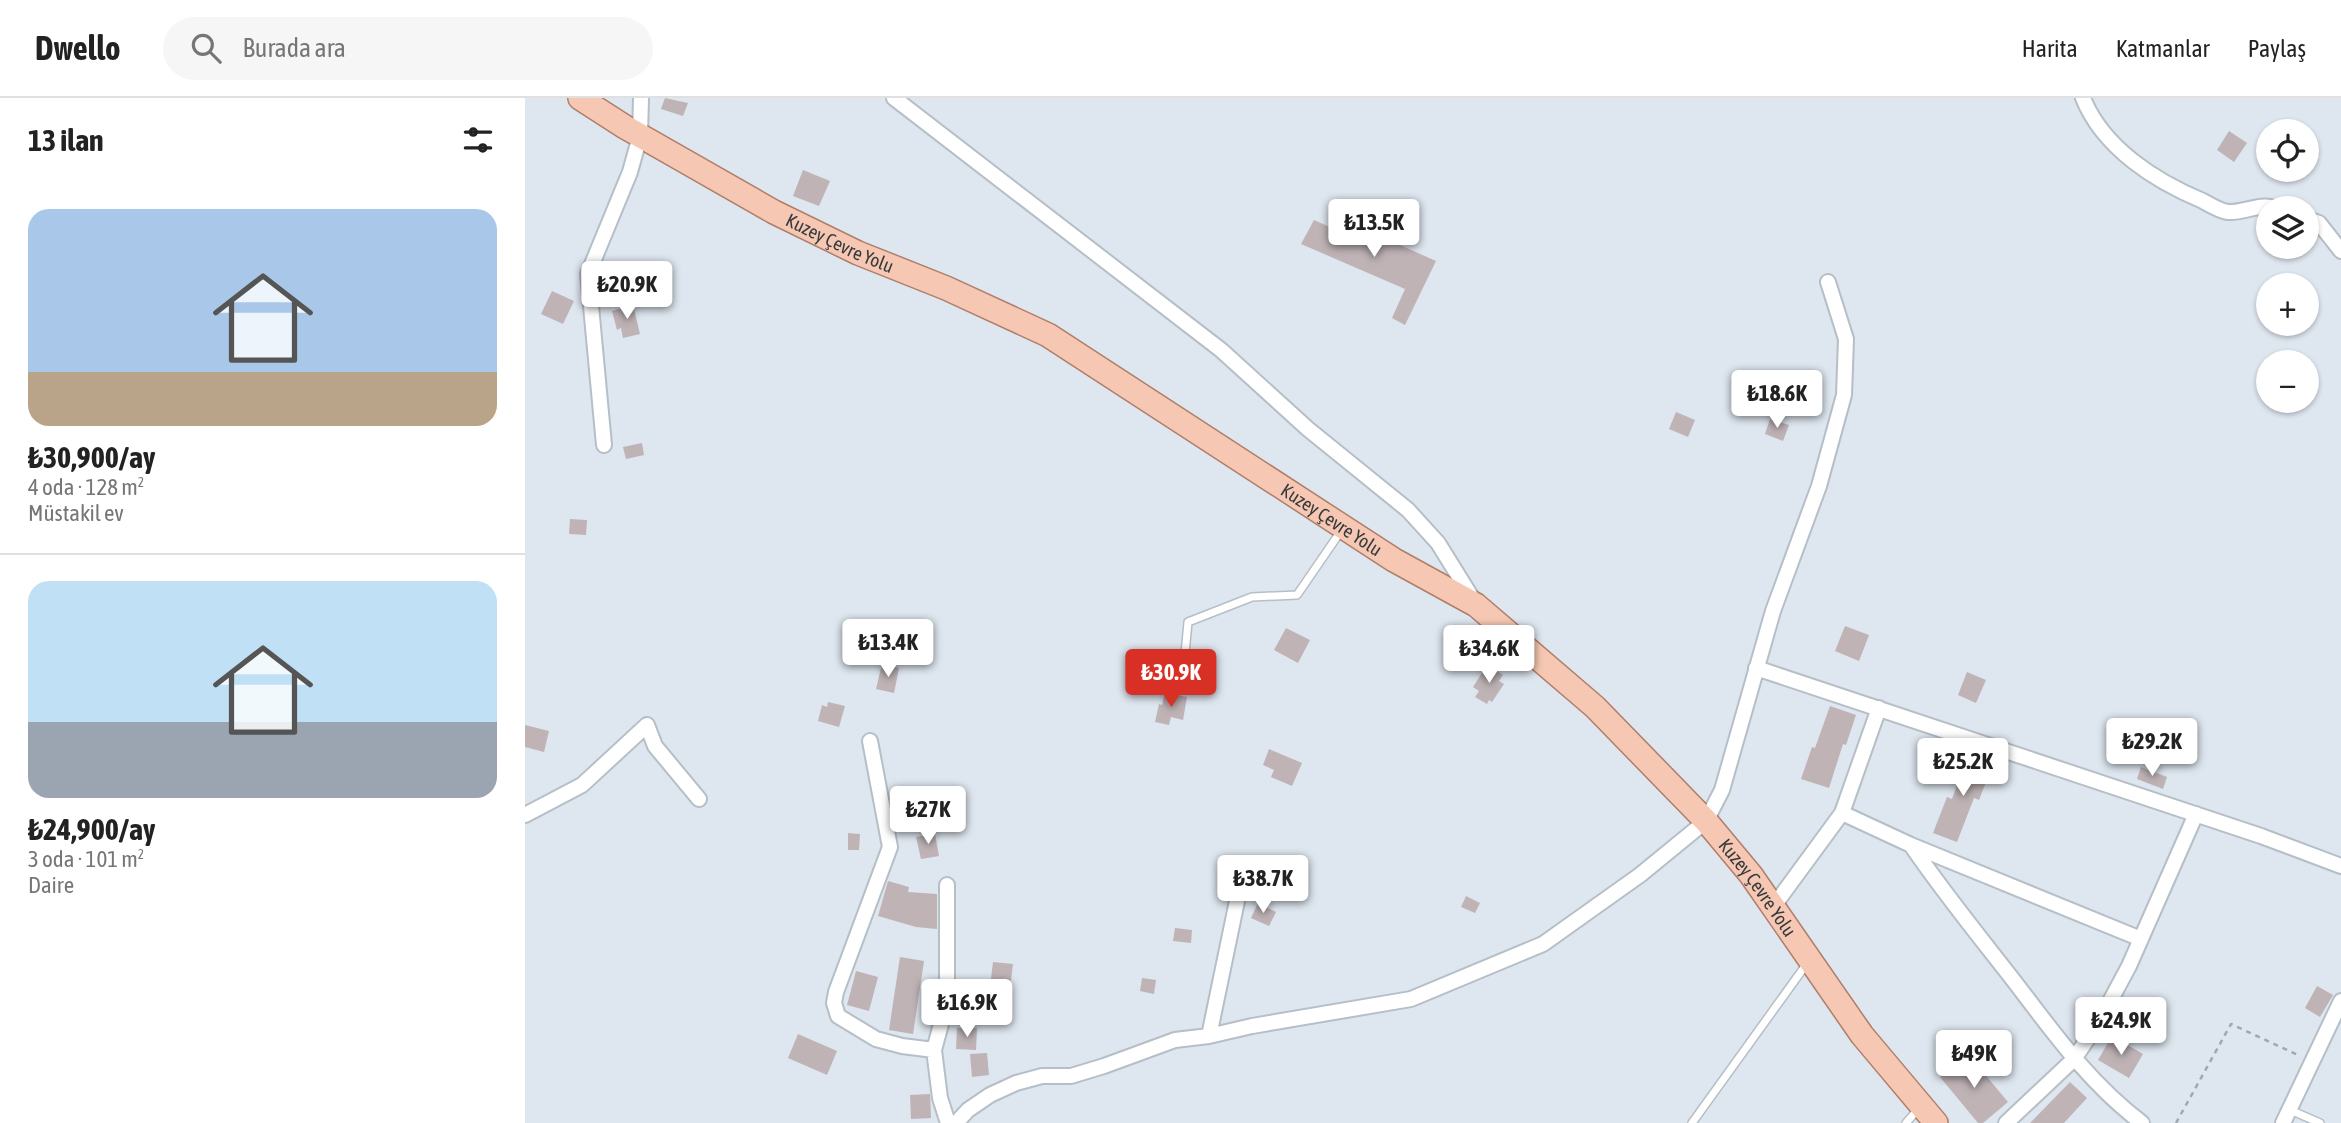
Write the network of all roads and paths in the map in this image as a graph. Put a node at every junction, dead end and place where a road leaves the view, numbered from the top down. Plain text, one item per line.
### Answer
1 (580, 98) edge
2 (641, 98) edge
3 (894, 98) edge
4 (2083, 98) edge
5 (640, 136) junction
6 (2256, 207) edge
7 (2319, 223) edge
8 (2341, 251) edge
9 (1828, 282) dead end
10 (604, 445) dead end
11 (1344, 527) junction
12 (1476, 605) junction
13 (1184, 664) dead end
14 (1756, 668) junction
15 (1879, 708) junction
16 (870, 741) dead end
17 (699, 799) dead end
18 (1842, 813) junction
19 (2196, 814) junction
20 (525, 815) edge
21 (1706, 821) junction
22 (1912, 845) junction
23 (2341, 866) edge
24 (947, 885) dead end
25 (1237, 901) dead end
26 (1773, 907) junction
27 (2141, 939) junction
28 (1809, 959) junction
29 (2341, 1000) edge
30 (1209, 1036) junction
31 (934, 1049) junction
32 (2074, 1059) junction
33 (2311, 1062) junction
34 (1922, 1104) junction
35 (2287, 1116) edge
36 (948, 1123) edge
37 (956, 1123) edge
38 (1692, 1123) edge
39 (1906, 1123) edge
40 (1936, 1123) edge
41 (2006, 1123) edge
42 (2142, 1123) edge
43 (2176, 1123) edge
44 (2319, 1123) edge

1 - 5 main road, Kuzey Çevre Yolu
2 - 5 street
3 - 12 street
4 - 6 street
5 - 10 street
5 - 11 main road, Kuzey Çevre Yolu
7 - 8 street
9 - 14 street
11 - 12 main road, Kuzey Çevre Yolu
11 - 13 lane
12 - 21 main road, Kuzey Çevre Yolu
14 - 15 street
14 - 21 street
15 - 18 street
15 - 19 street
16 - 31 street
17 - 20 street
18 - 22 street
18 - 26 street
19 - 23 street
19 - 27 street
21 - 26 main road, Kuzey Çevre Yolu
21 - 30 street
22 - 27 street
22 - 32 street
24 - 31 street
25 - 30 street
26 - 28 main road, Kuzey Çevre Yolu
27 - 32 street
28 - 34 main road, Kuzey Çevre Yolu
28 - 38 lane
29 - 33 street
30 - 37 street
31 - 36 street
32 - 41 street
32 - 42 street
33 - 35 street
33 - 43 path
34 - 39 lane
34 - 40 main road, Kuzey Çevre Yolu
35 - 44 lane

